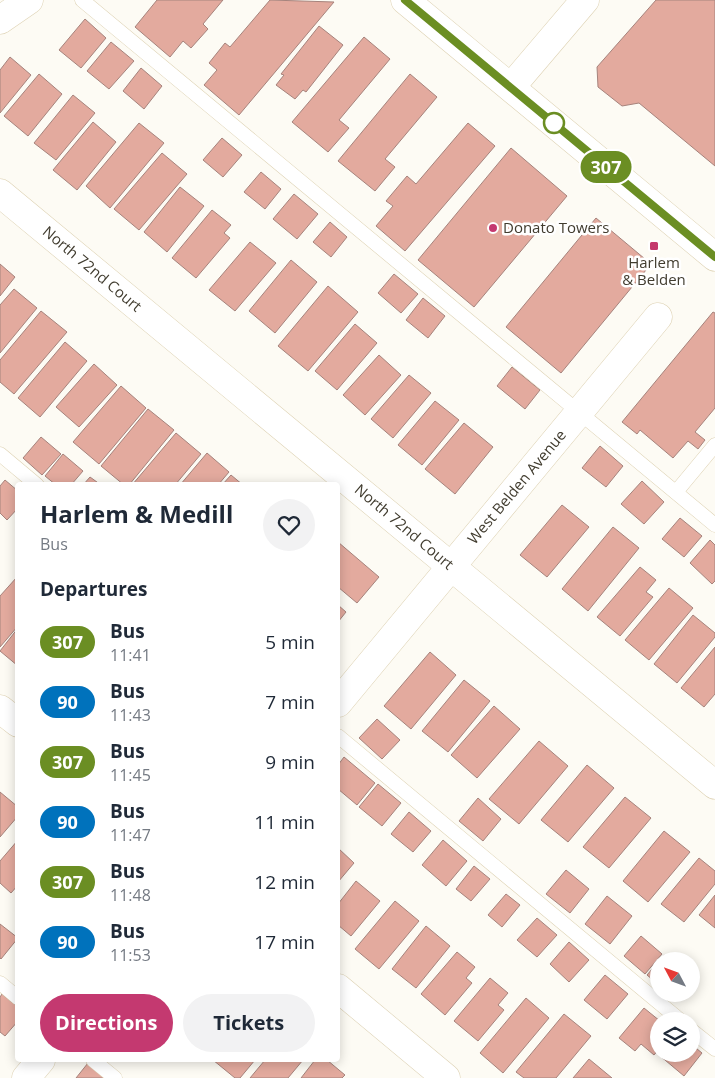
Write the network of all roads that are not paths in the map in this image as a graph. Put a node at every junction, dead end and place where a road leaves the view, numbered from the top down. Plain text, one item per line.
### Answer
1 (29, 0) edge
2 (82, 0) edge
3 (405, 0) edge
4 (578, 2) edge
5 (0, 20) edge
6 (510, 87) junction
7 (0, 193) edge
8 (715, 256) edge
9 (658, 317) dead end
10 (579, 412) junction
11 (715, 445) edge
12 (0, 454) edge
13 (33, 482) edge
14 (676, 492) junction
15 (715, 525) edge
16 (451, 566) junction
17 (340, 701) edge
18 (0, 709) edge
19 (15, 721) edge
20 (340, 738) edge
21 (715, 785) edge
22 (0, 983) edge
23 (340, 990) edge
24 (15, 996) edge
25 (670, 1012) edge
26 (700, 1037) edge
27 (715, 1049) edge
28 (39, 1062) edge
29 (95, 1062) edge
30 (26, 1078) edge
31 (115, 1078) edge
32 (446, 1078) edge

1 - 5 street
2 - 10 lane
3 - 6 street
4 - 6 street
6 - 8 street
7 - 16 street, North 72nd Court
9 - 10 street, West Belden Avenue
10 - 14 lane
10 - 16 street, West Belden Avenue
11 - 14 lane
12 - 13 lane
14 - 15 lane
16 - 17 street, West Belden Avenue
16 - 21 street, North 72nd Court
18 - 19 street
20 - 25 lane
22 - 24 lane
23 - 32 street
26 - 27 lane
28 - 30 street
29 - 31 lane

